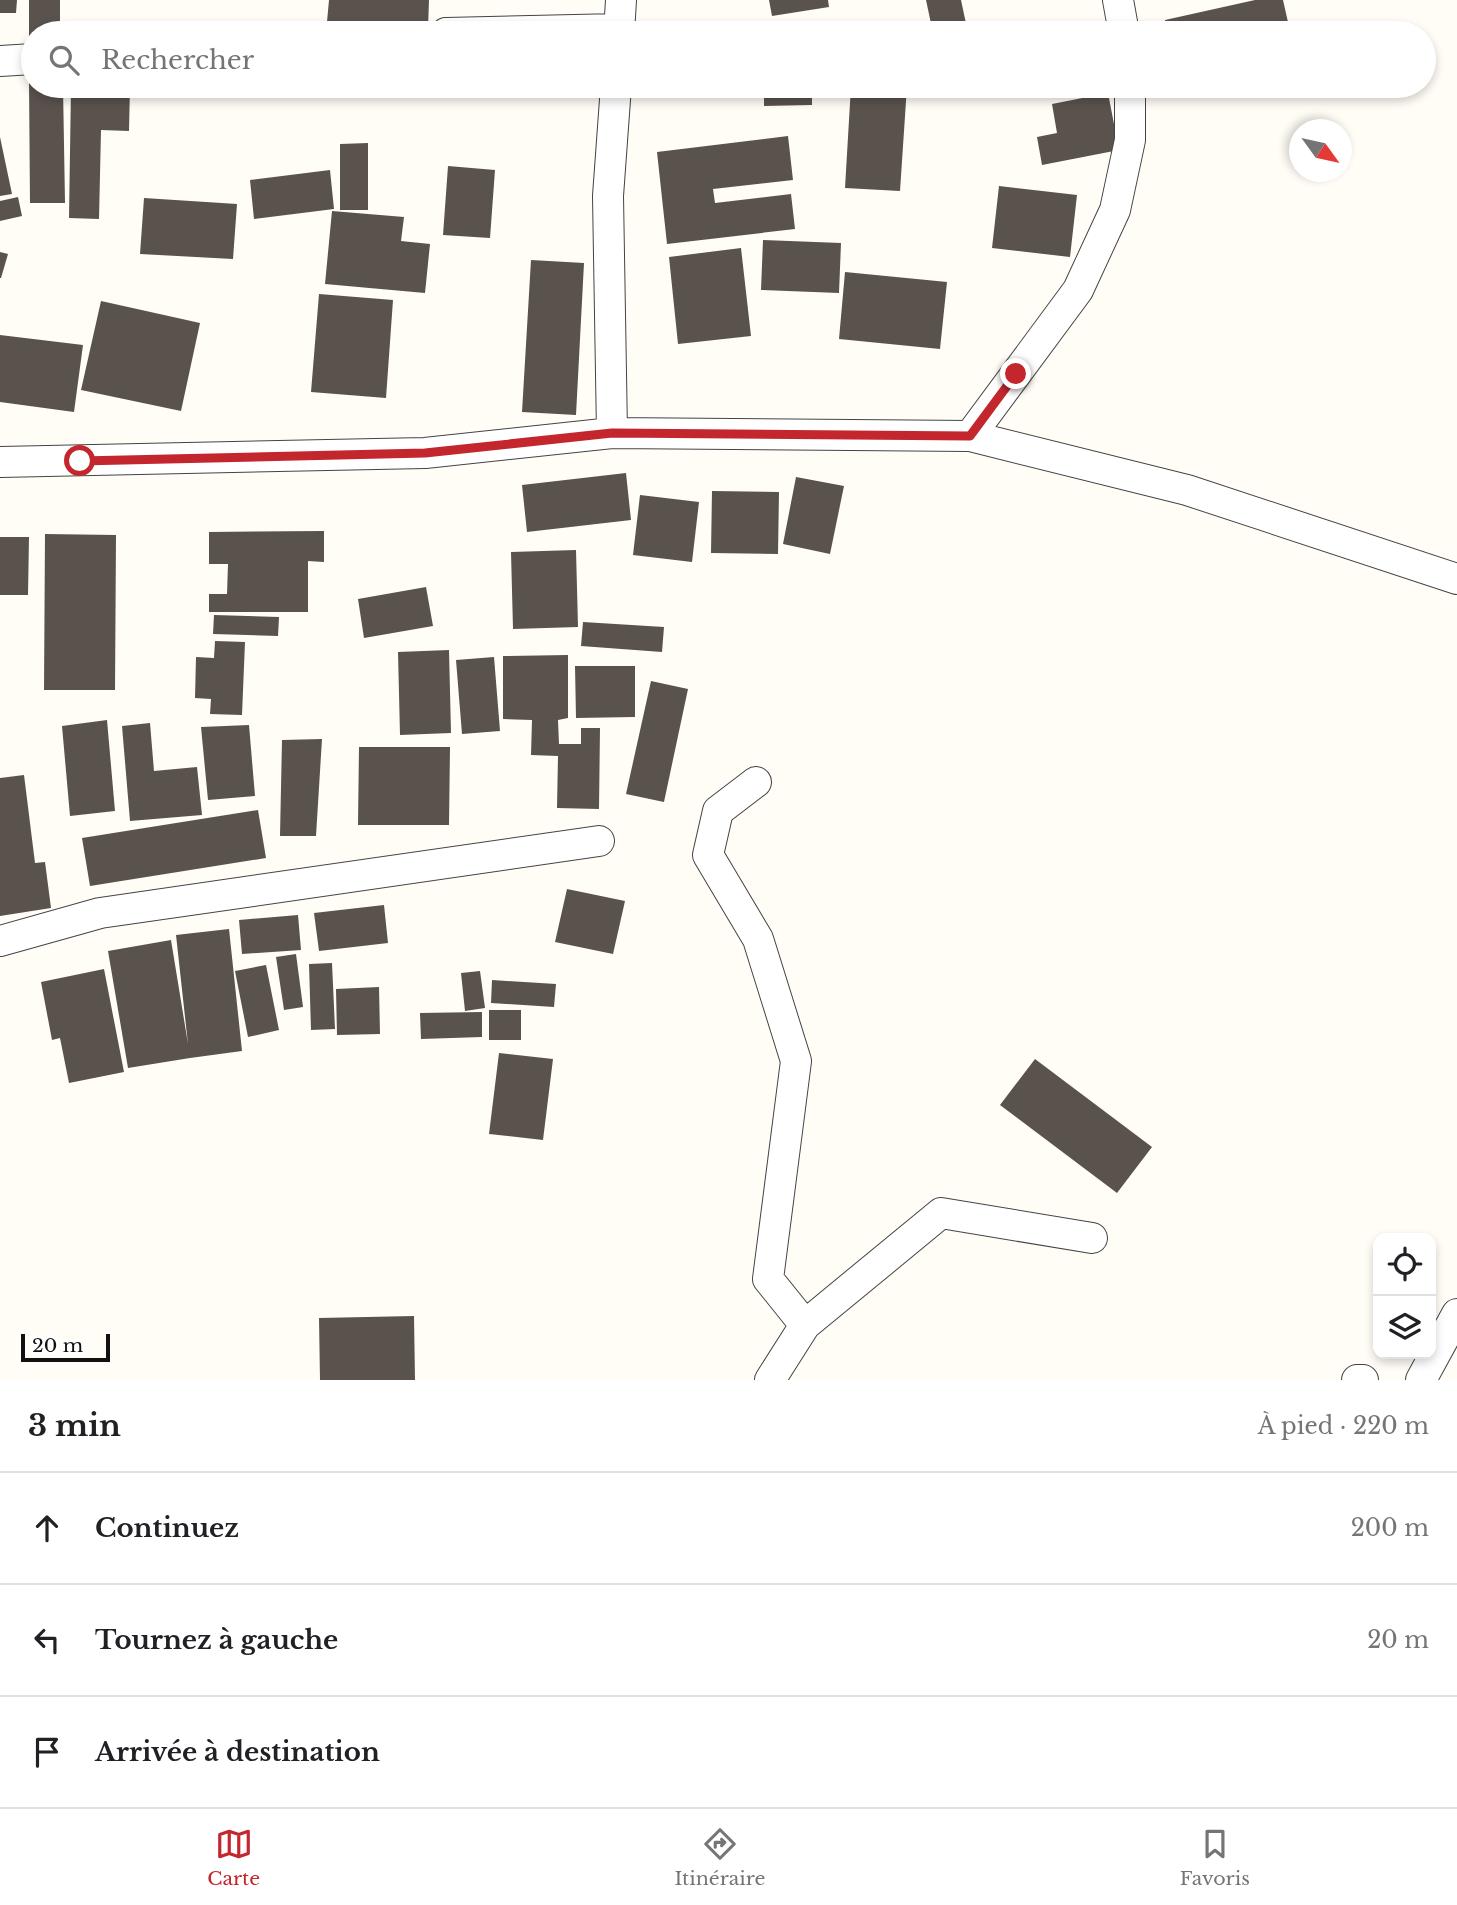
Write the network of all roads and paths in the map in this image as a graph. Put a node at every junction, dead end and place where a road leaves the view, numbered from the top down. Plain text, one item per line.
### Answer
1 (1118, 0) edge
2 (1122, 21) edge
3 (21, 60) edge
4 (0, 61) edge
5 (614, 98) edge
6 (1130, 98) edge
7 (612, 433) junction
8 (970, 436) junction
9 (0, 463) edge
10 (1457, 579) edge
11 (756, 782) dead end
12 (599, 841) dead end
13 (0, 941) edge
14 (1092, 1238) dead end
15 (1457, 1314) edge
16 (805, 1325) junction
17 (770, 1380) edge
18 (1357, 1380) edge
19 (1363, 1380) edge
20 (1420, 1380) edge

1 - 2 street
3 - 4 street
5 - 7 street
6 - 8 street
7 - 8 street
7 - 9 street
8 - 10 street
11 - 16 street
12 - 13 street
14 - 16 street
15 - 20 street
16 - 17 street
18 - 19 street

